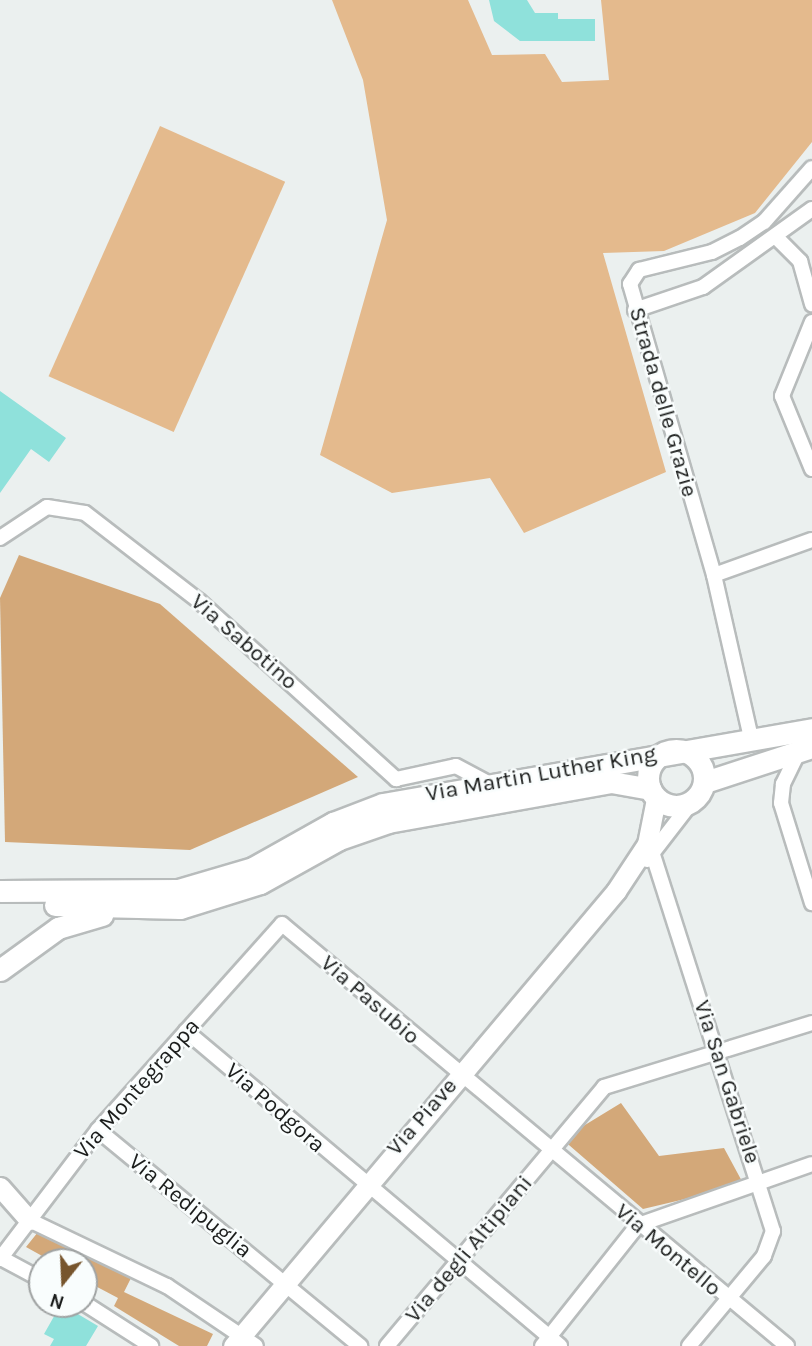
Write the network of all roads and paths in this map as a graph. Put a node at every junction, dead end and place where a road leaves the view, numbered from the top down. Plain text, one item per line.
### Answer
1 (812, 168) edge
2 (812, 208) edge
3 (777, 238) junction
4 (812, 304) edge
5 (635, 310) junction
6 (812, 321) edge
7 (812, 469) edge
8 (0, 538) edge
9 (812, 540) edge
10 (714, 575) junction
11 (812, 729) edge
12 (751, 738) junction
13 (806, 749) edge
14 (672, 750) junction
15 (486, 782) junction
16 (705, 782) junction
17 (653, 794) junction
18 (691, 803) junction
19 (653, 855) junction
20 (0, 891) edge
21 (616, 891) junction
22 (812, 903) edge
23 (0, 905) edge
24 (139, 910) junction
25 (282, 924) joint
26 (0, 970) edge
27 (812, 1023) edge
28 (186, 1031) junction
29 (718, 1055) junction
30 (458, 1075) junction
31 (98, 1130) junction
32 (551, 1153) junction
33 (812, 1164) edge
34 (759, 1180) junction
35 (364, 1184) junction
36 (0, 1187) edge
37 (29, 1220) junction
38 (638, 1225) junction
39 (0, 1258) edge
40 (457, 1262) junction
41 (28, 1273) edge
42 (283, 1281) junction
43 (727, 1299) junction
44 (98, 1312) edge
45 (244, 1342) edge
46 (550, 1343) edge
47 (151, 1346) edge
48 (359, 1346) edge
49 (387, 1346) edge
50 (689, 1346) edge
51 (787, 1346) edge

1 - 5 street, Strada delle Grazie
2 - 3 street
3 - 4 street
3 - 5 street
5 - 10 street, Strada delle Grazie
6 - 7 street
8 - 15 street, Via Sabotino
9 - 10 street
10 - 12 street, Strada delle Grazie
11 - 12 main road
12 - 14 main road
13 - 16 main road
13 - 22 street
14 - 15 main road, Via Martin Luther King
14 - 16 main road
14 - 17 main road, Via Martin Luther King
15 - 20 main road, Via Martin Luther King
16 - 18 main road, Via Piave
17 - 18 main road
17 - 21 street, Via Piave
17 - 24 main road, Via Martin Luther King
18 - 19 street, Via Piave
19 - 21 street, Via Piave
19 - 29 street, Via San Gabriele
21 - 30 street, Via Piave
23 - 24 main road, Via Martin Luther King
24 - 26 main road
25 - 28 street, Via Montegrappa
25 - 30 street, Via Pasubio
27 - 29 street, Via degli Altipiani
28 - 31 street, Via Montegrappa
28 - 35 street, Via Podgora
29 - 32 street, Via degli Altipiani
29 - 34 street, Via San Gabriele
30 - 32 street, Via Pasubio
30 - 35 street, Via Piave
31 - 37 street, Via Montegrappa
31 - 42 street, Via Redipuglia
32 - 38 street, Via Montello
32 - 40 street, Via degli Altipiani
33 - 34 street
34 - 38 street
34 - 43 street, Via San Gabriele
35 - 40 street, Via Podgora
35 - 42 street, Via Piave
36 - 37 street
37 - 39 street, Via Montegrappa
37 - 45 street
38 - 43 street, Via Montello
38 - 46 street
39 - 41 street
40 - 46 street, Via Podgora
40 - 49 street, Via degli Altipiani
42 - 45 street, Via Piave
42 - 48 street, Via Redipuglia
43 - 50 street, Via San Gabriele
43 - 51 street, Via Montello
44 - 47 street

